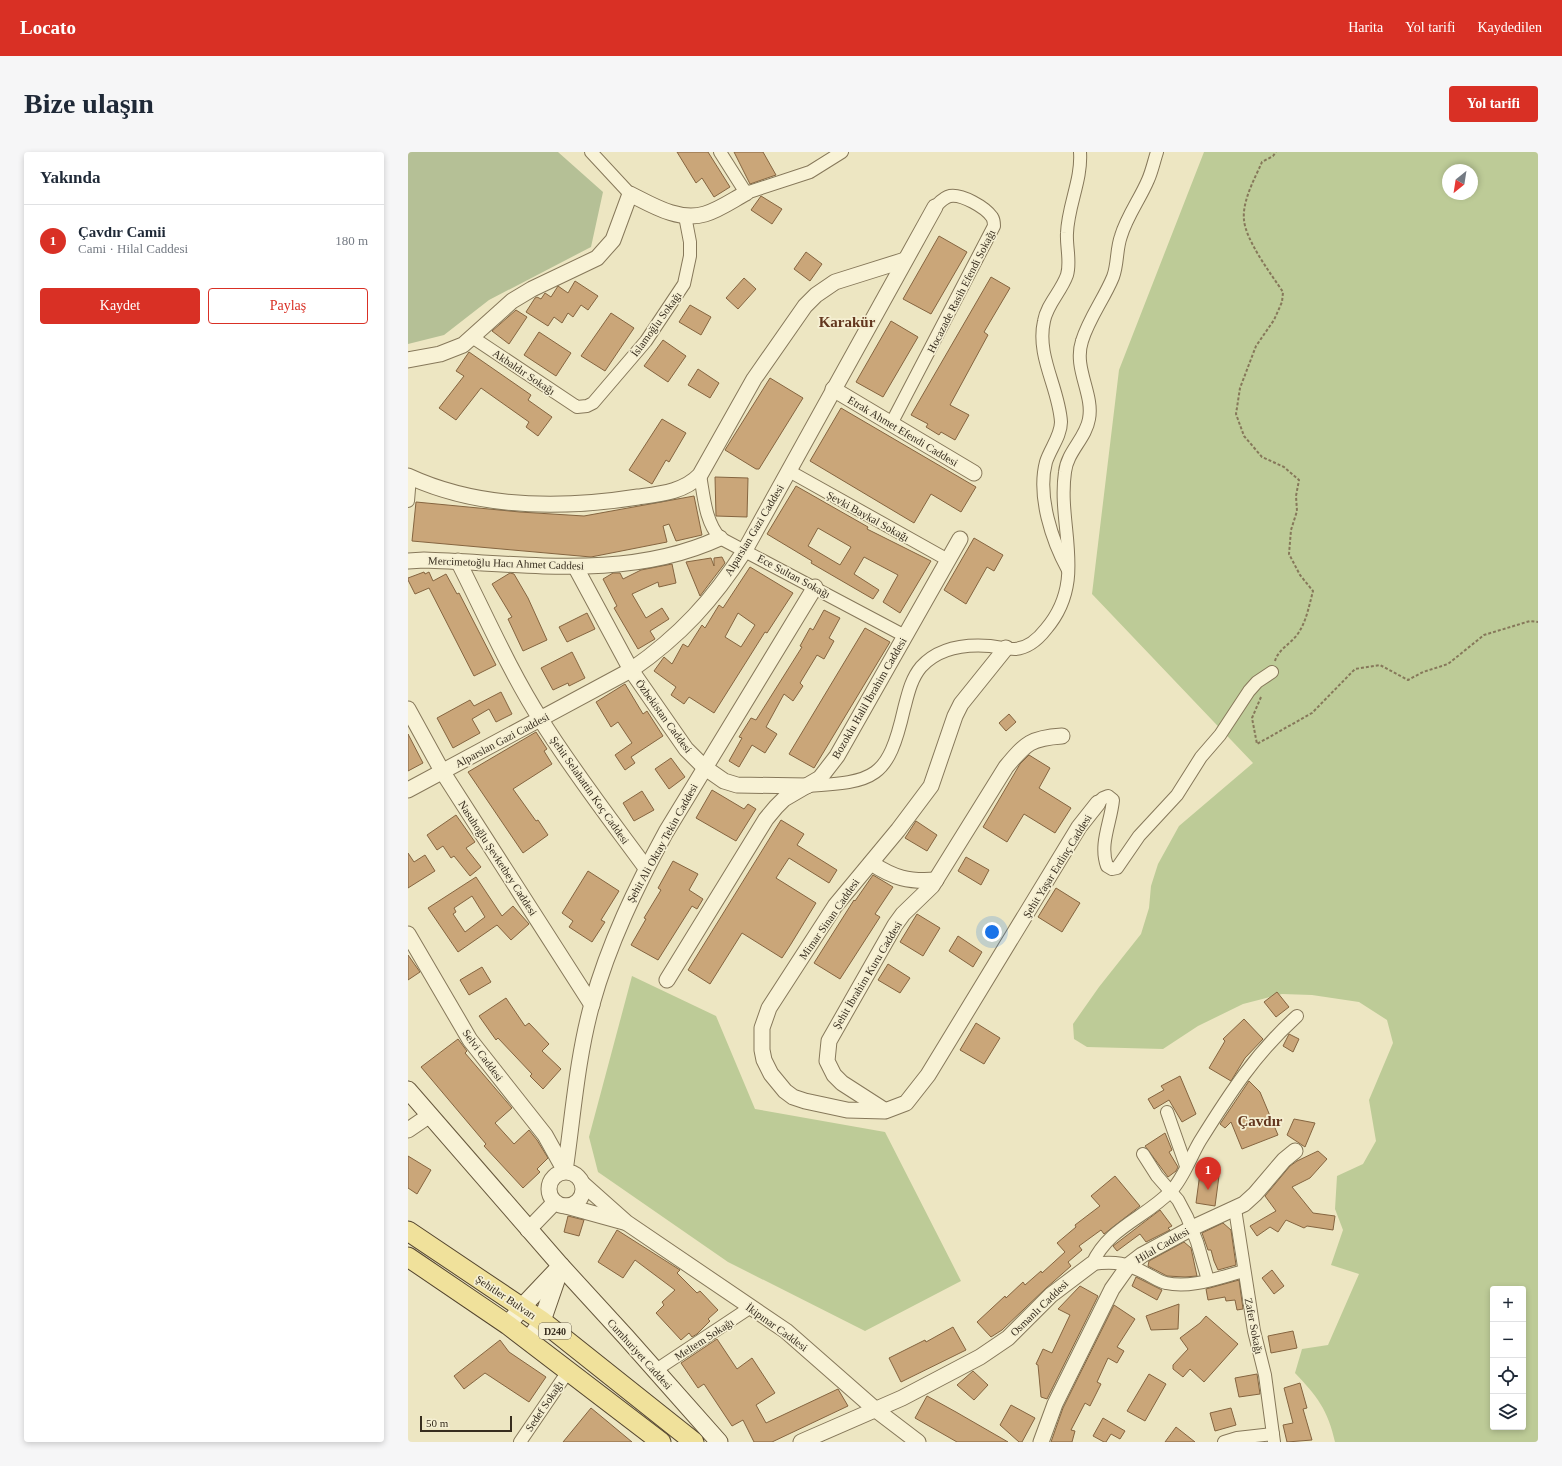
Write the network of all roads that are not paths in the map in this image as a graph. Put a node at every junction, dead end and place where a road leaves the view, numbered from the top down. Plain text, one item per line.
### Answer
1 (591, 152) edge
2 (720, 152) edge
3 (842, 152) edge
4 (1080, 152) edge
5 (1157, 152) edge
6 (746, 193) junction
7 (630, 194) junction
8 (935, 207) joint
9 (684, 216) junction
10 (905, 260) junction
11 (472, 337) junction
12 (408, 360) edge
13 (833, 389) junction
14 (577, 407) joint
15 (891, 424) junction
16 (789, 471) junction
17 (974, 473) dead end
18 (409, 476) edge
19 (700, 476) junction
20 (408, 500) edge
21 (720, 538) junction
22 (960, 539) dead end
23 (745, 550) junction
24 (948, 560) junction
25 (408, 561) edge
26 (458, 561) junction
27 (576, 568) junction
28 (1069, 572) junction
29 (815, 587) junction
30 (905, 636) junction
31 (1006, 648) junction
32 (630, 670) junction
33 (1272, 672) road end
34 (408, 708) edge
35 (540, 719) junction
36 (1062, 736) dead end
37 (704, 767) junction
38 (442, 771) junction
39 (807, 786) junction
40 (408, 790) edge
41 (1098, 804) joint
42 (871, 863) junction
43 (646, 868) junction
44 (936, 880) junction
45 (408, 934) edge
46 (668, 980) dead end
47 (592, 1005) junction
48 (1297, 1016) dead end
49 (408, 1090) edge
50 (885, 1111) junction
51 (1168, 1112) dead end
52 (430, 1115) junction
53 (408, 1130) edge
54 (1295, 1151) dead end
55 (1143, 1154) dead end
56 (1186, 1166) junction
57 (565, 1171) junction
58 (582, 1183) junction
59 (1172, 1191) junction
60 (560, 1204) junction
61 (1235, 1209) junction
62 (627, 1223) junction
63 (1192, 1228) junction
64 (528, 1230) junction
65 (408, 1231) edge
66 (409, 1259) edge
67 (1092, 1264) junction
68 (1129, 1265) junction
69 (560, 1266) junction
70 (1244, 1271) junction
71 (1208, 1280) junction
72 (522, 1307) junction
73 (752, 1307) junction
74 (542, 1321) junction
75 (508, 1325) junction
76 (529, 1340) junction
77 (569, 1370) junction
78 (656, 1370) junction
79 (876, 1410) junction
80 (1274, 1438) edge
81 (520, 1442) edge
82 (661, 1442) edge
83 (694, 1442) edge
84 (719, 1442) edge
85 (801, 1442) edge
86 (918, 1442) edge
87 (1041, 1442) edge
88 (1224, 1442) edge

1 - 7 street
2 - 6 street
3 - 6 street
4 - 28 street
5 - 28 street
6 - 9 street
7 - 9 street
7 - 11 street
8 - 10 street, Alparslan Gazi Caddesi
8 - 15 street, Hocazade Rasih Efendi Sokağı
9 - 14 street, İslamoğlu Sokağı
10 - 13 street, Alparslan Gazi Caddesi
10 - 19 street
11 - 12 street
11 - 14 street, Akbaldır Sokağı
13 - 15 street, Etrak Ahmet Efendi Caddesi
13 - 16 street, Alparslan Gazi Caddesi
15 - 17 street, Etrak Ahmet Efendi Caddesi
16 - 23 street, Alparslan Gazi Caddesi
16 - 24 street, Şevki Baykal Sokağı
18 - 19 street
18 - 20 street
19 - 21 street
21 - 23 street, Ece Sultan Sokağı
21 - 27 street, Mercimetoğlu Hacı Ahmet Caddesi
22 - 24 street, Bozoklu Halil İbrahim Caddesi
23 - 29 street, Ece Sultan Sokağı
23 - 32 street, Alparslan Gazi Caddesi
24 - 30 street, Bozoklu Halil İbrahim Caddesi
25 - 26 street, Mercimetoğlu Hacı Ahmet Caddesi
26 - 27 street, Mercimetoğlu Hacı Ahmet Caddesi
26 - 35 street, Şehit Selahattin Koç Caddesi
27 - 32 street, Özbekistan Caddesi
28 - 31 street
29 - 30 street, Ece Sultan Sokağı
29 - 37 street, Şehit Ali Oktay Tekin Caddesi
30 - 39 street, Bozoklu Halil İbrahim Caddesi
31 - 39 street
31 - 42 street, Mimar Sinan Caddesi
32 - 35 street, Alparslan Gazi Caddesi
32 - 37 street, Özbekistan Caddesi
33 - 41 street, Şehit Yaşar Erdinç Caddesi
34 - 38 street, Nasuhoğlu Şevketbey Caddesi
35 - 38 street, Alparslan Gazi Caddesi
35 - 43 street, Şehit Selahattin Koç Caddesi
36 - 44 street, Şehit İbrahim Kuru Caddesi
37 - 39 street, Özbekistan Caddesi
37 - 43 street, Şehit Ali Oktay Tekin Caddesi
38 - 40 street, Alparslan Gazi Caddesi
38 - 47 street, Nasuhoğlu Şevketbey Caddesi
39 - 46 street, Bozoklu Halil İbrahim Caddesi
41 - 50 street, Şehit Yaşar Erdinç Caddesi
42 - 44 street
42 - 50 street, Mimar Sinan Caddesi
43 - 47 street, Şehit Ali Oktay Tekin Caddesi
44 - 50 street, Şehit İbrahim Kuru Caddesi
45 - 57 street, Selvi Caddesi
47 - 57 street, Şehit Ali Oktay Tekin Caddesi
48 - 56 street, Osmanlı Caddesi
49 - 52 main road, Cumhuriyet Caddesi
51 - 56 street
52 - 53 street
52 - 64 main road, Cumhuriyet Caddesi
54 - 61 street, Hilal Caddesi
55 - 59 street
56 - 59 street, Osmanlı Caddesi
57 - 58 street
57 - 60 street
58 - 60 street
58 - 62 street, İkipınar Caddesi
59 - 63 street
59 - 67 street, Osmanlı Caddesi
60 - 62 street, İkipınar Caddesi
60 - 64 street
61 - 63 street, Hilal Caddesi
61 - 70 street, Zafer Sokağı
62 - 73 street, İkipınar Caddesi
63 - 68 street, Hilal Caddesi
63 - 71 street
64 - 69 main road, Cumhuriyet Caddesi
65 - 72 main road, Şehitler Bulvarı / D240
66 - 75 main road, Şehitler Bulvarı / D240
67 - 68 street
67 - 79 street, Osmanlı Caddesi
68 - 71 street
68 - 87 street, Hilal Caddesi
69 - 72 main road
69 - 74 main road
69 - 78 main road, Cumhuriyet Caddesi
70 - 71 street
70 - 80 street, Zafer Sokağı
72 - 74 main road, Şehitler Bulvarı / D240
72 - 75 main road
73 - 78 street, Meltem Sokağı
73 - 79 street, İkipınar Caddesi
74 - 76 main road
74 - 83 main road, Şehitler Bulvarı / D240
75 - 76 main road, Şehitler Bulvarı / D240
76 - 77 main road, Şehitler Bulvarı / D240
77 - 81 street, Sedef Sokağı
77 - 82 main road, Şehitler Bulvarı / D240
78 - 84 main road, Cumhuriyet Caddesi
79 - 85 street, Osmanlı Caddesi
79 - 86 street, İkipınar Caddesi
80 - 88 street

